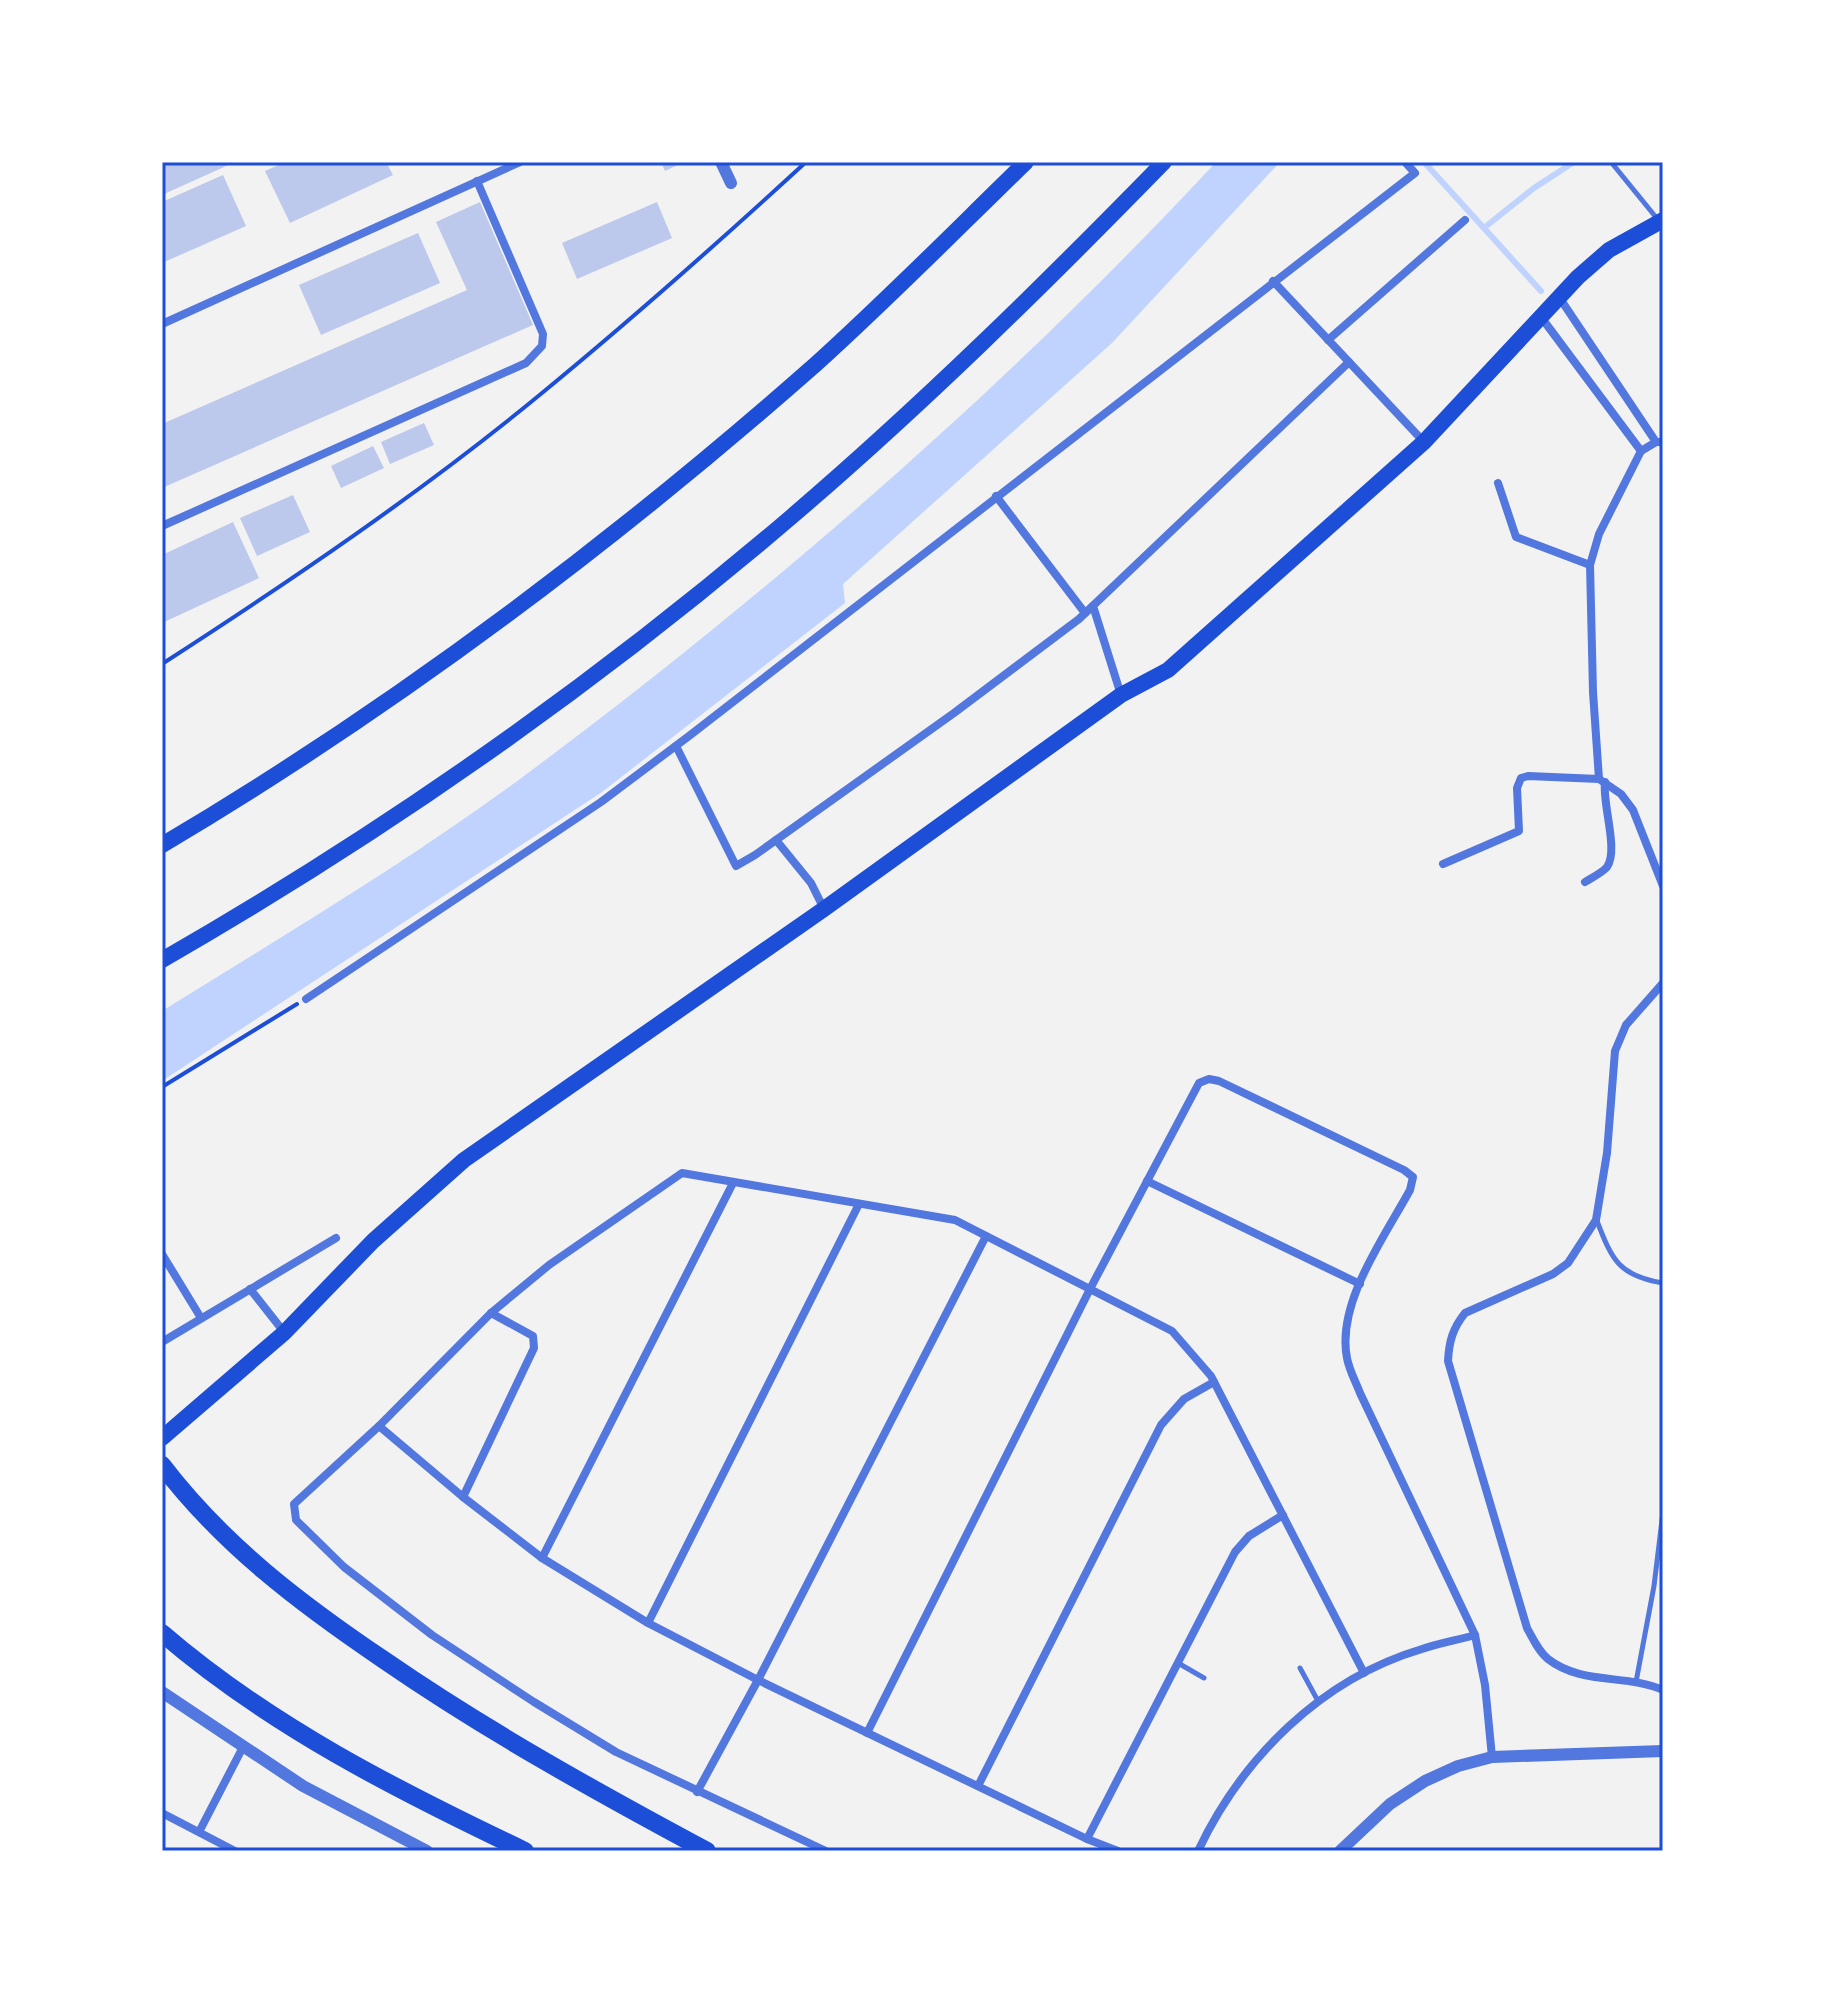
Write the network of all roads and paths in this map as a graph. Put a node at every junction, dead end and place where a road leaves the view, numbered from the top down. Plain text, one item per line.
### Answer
1 (520, 162) edge
2 (721, 162) edge
3 (806, 162) edge
4 (1026, 162) edge
5 (1164, 162) edge
6 (1405, 162) edge
7 (1611, 162) edge
8 (477, 181) junction
9 (731, 183) dead end
10 (1465, 220) dead end
11 (1661, 221) edge
12 (1273, 281) junction
13 (1559, 297) junction
14 (1541, 317) junction
15 (162, 324) edge
16 (1328, 340) junction
17 (1349, 362) junction
18 (1424, 442) junction
19 (1659, 442) edge
20 (1641, 451) junction
21 (1498, 483) dead end
22 (996, 496) junction
23 (162, 526) edge
24 (1590, 565) junction
25 (1093, 606) junction
26 (1085, 613) junction
27 (162, 664) edge
28 (1121, 695) junction
29 (676, 746) junction
30 (1602, 781) junction
31 (776, 840) junction
32 (162, 845) edge
33 (1443, 864) dead end
34 (1585, 882) dead end
35 (1663, 886) edge
36 (824, 909) junction
37 (162, 960) edge
38 (1663, 983) edge
39 (306, 999) joint
40 (162, 1087) edge
41 (1147, 1181) junction
42 (733, 1183) junction
43 (859, 1204) junction
44 (1596, 1220) junction
45 (986, 1236) junction
46 (336, 1238) dead end
47 (162, 1254) edge
48 (1663, 1283) edge
49 (1360, 1284) junction
50 (250, 1289) junction
51 (1090, 1289) junction
52 (491, 1313) junction
53 (201, 1318) junction
54 (284, 1333) junction
55 (162, 1342) edge
56 (1214, 1382) junction
57 (379, 1426) junction
58 (162, 1438) edge
59 (162, 1465) edge
60 (463, 1497) junction
61 (1663, 1512) edge
62 (1283, 1515) junction
63 (542, 1558) junction
64 (648, 1623) junction
65 (162, 1633) edge
66 (1475, 1635) junction
67 (1178, 1663) junction
68 (1300, 1668) dead end
69 (1364, 1673) junction
70 (1204, 1678) dead end
71 (758, 1680) junction
72 (1636, 1682) junction
73 (1663, 1690) edge
74 (162, 1692) edge
75 (1318, 1701) junction
76 (867, 1733) junction
77 (243, 1747) junction
78 (1663, 1751) edge
79 (1492, 1757) junction
80 (978, 1786) junction
81 (697, 1792) junction
82 (162, 1813) edge
83 (199, 1832) junction
84 (1087, 1839) junction
85 (235, 1851) edge
86 (427, 1851) edge
87 (525, 1851) edge
88 (707, 1851) edge
89 (826, 1851) edge
90 (1118, 1851) edge
91 (1198, 1851) edge
92 (1340, 1851) edge

1 - 8 street
2 - 9 street
3 - 27 path
4 - 32 main road
5 - 37 main road
6 - 12 street
7 - 11 lane
8 - 15 street
8 - 23 street
10 - 16 street
11 - 13 main road
12 - 16 street
12 - 22 street
13 - 14 main road
13 - 19 street
14 - 18 main road
14 - 20 street
16 - 17 street
17 - 18 street
17 - 25 street
18 - 28 main road
19 - 20 street
20 - 24 street
21 - 24 street
22 - 26 street
22 - 29 street
24 - 30 street
25 - 26 street
25 - 28 street
26 - 31 street
28 - 36 main road
29 - 31 street
29 - 39 street
30 - 33 street
30 - 34 street
30 - 35 street
31 - 36 street
36 - 54 main road
38 - 44 street
39 - 40 path
41 - 49 street
41 - 49 street
41 - 51 street
42 - 43 street
42 - 52 street
42 - 63 street
43 - 45 street
43 - 64 street
44 - 48 lane
44 - 72 street
45 - 51 street
45 - 71 street
46 - 50 street
47 - 53 street
49 - 66 street
50 - 53 street
50 - 54 street
51 - 56 street
51 - 76 street
52 - 57 street
52 - 60 street
53 - 55 street
54 - 58 main road
56 - 62 street
56 - 80 street
57 - 60 street
57 - 81 street
59 - 88 highway
60 - 63 street
61 - 72 lane
62 - 67 street
62 - 69 street
63 - 64 street
64 - 71 street
65 - 87 highway
66 - 69 street
66 - 79 street
67 - 70 lane
67 - 84 street
68 - 75 lane
69 - 75 street
71 - 76 street
71 - 81 street
72 - 73 street
74 - 77 street
75 - 91 street
76 - 80 street
77 - 83 street
77 - 86 street
78 - 79 street
79 - 92 street
80 - 84 street
81 - 89 street
82 - 83 street
83 - 85 street
84 - 90 street

